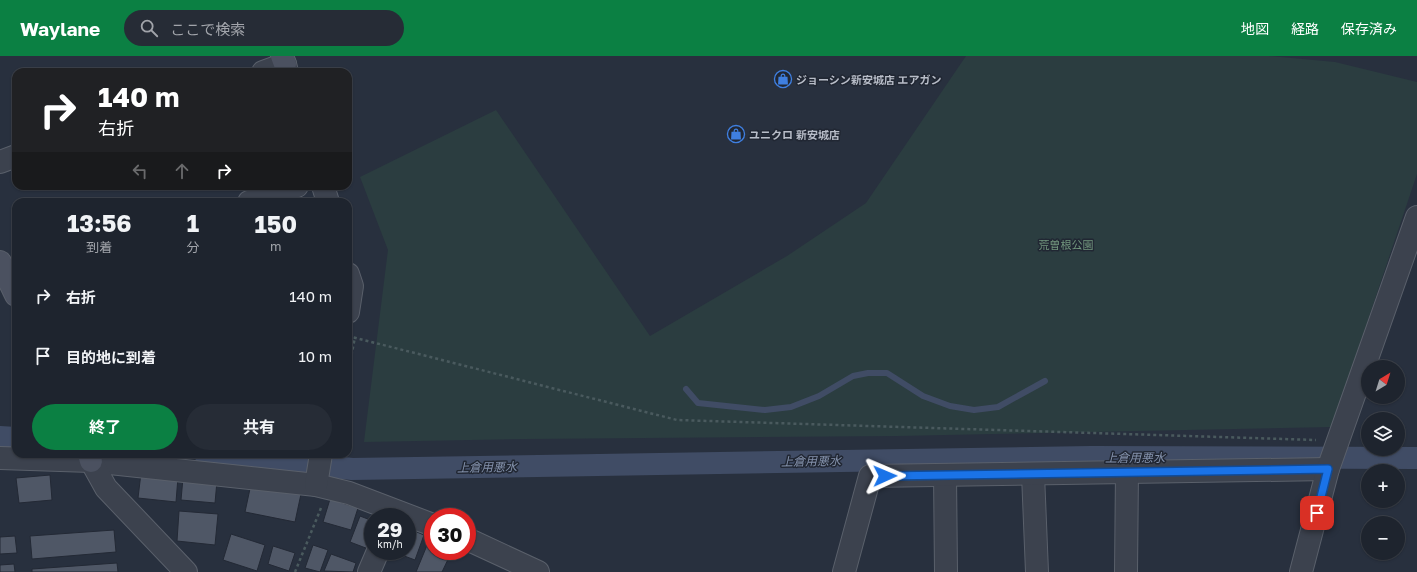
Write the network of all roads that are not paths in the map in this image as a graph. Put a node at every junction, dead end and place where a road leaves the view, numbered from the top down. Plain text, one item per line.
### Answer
1 (285, 64) edge
2 (274, 68) edge
3 (12, 158) edge
4 (0, 162) edge
5 (285, 190) edge
6 (261, 198) edge
7 (1417, 217) edge
8 (0, 262) edge
9 (10, 285) edge
10 (0, 458) edge
11 (90, 458) edge
12 (321, 458) edge
13 (1328, 469) junction
14 (1127, 472) junction
15 (1034, 474) junction
16 (945, 475) junction
17 (321, 486) junction
18 (381, 508) edge
19 (476, 543) edge
20 (374, 560) edge
21 (186, 572) edge
22 (369, 572) edge
23 (538, 572) edge
24 (844, 572) edge
25 (946, 572) edge
26 (1037, 572) edge
27 (1126, 572) edge
28 (1301, 572) edge

1 - 2 street
3 - 4 street
5 - 6 street
7 - 13 street
8 - 9 street
10 - 11 street
11 - 17 street
11 - 21 street
12 - 17 street
13 - 14 street
13 - 28 street
14 - 15 street
14 - 27 street
15 - 16 street
15 - 26 street
16 - 24 street
16 - 25 street
17 - 18 street
19 - 23 street
20 - 22 street

